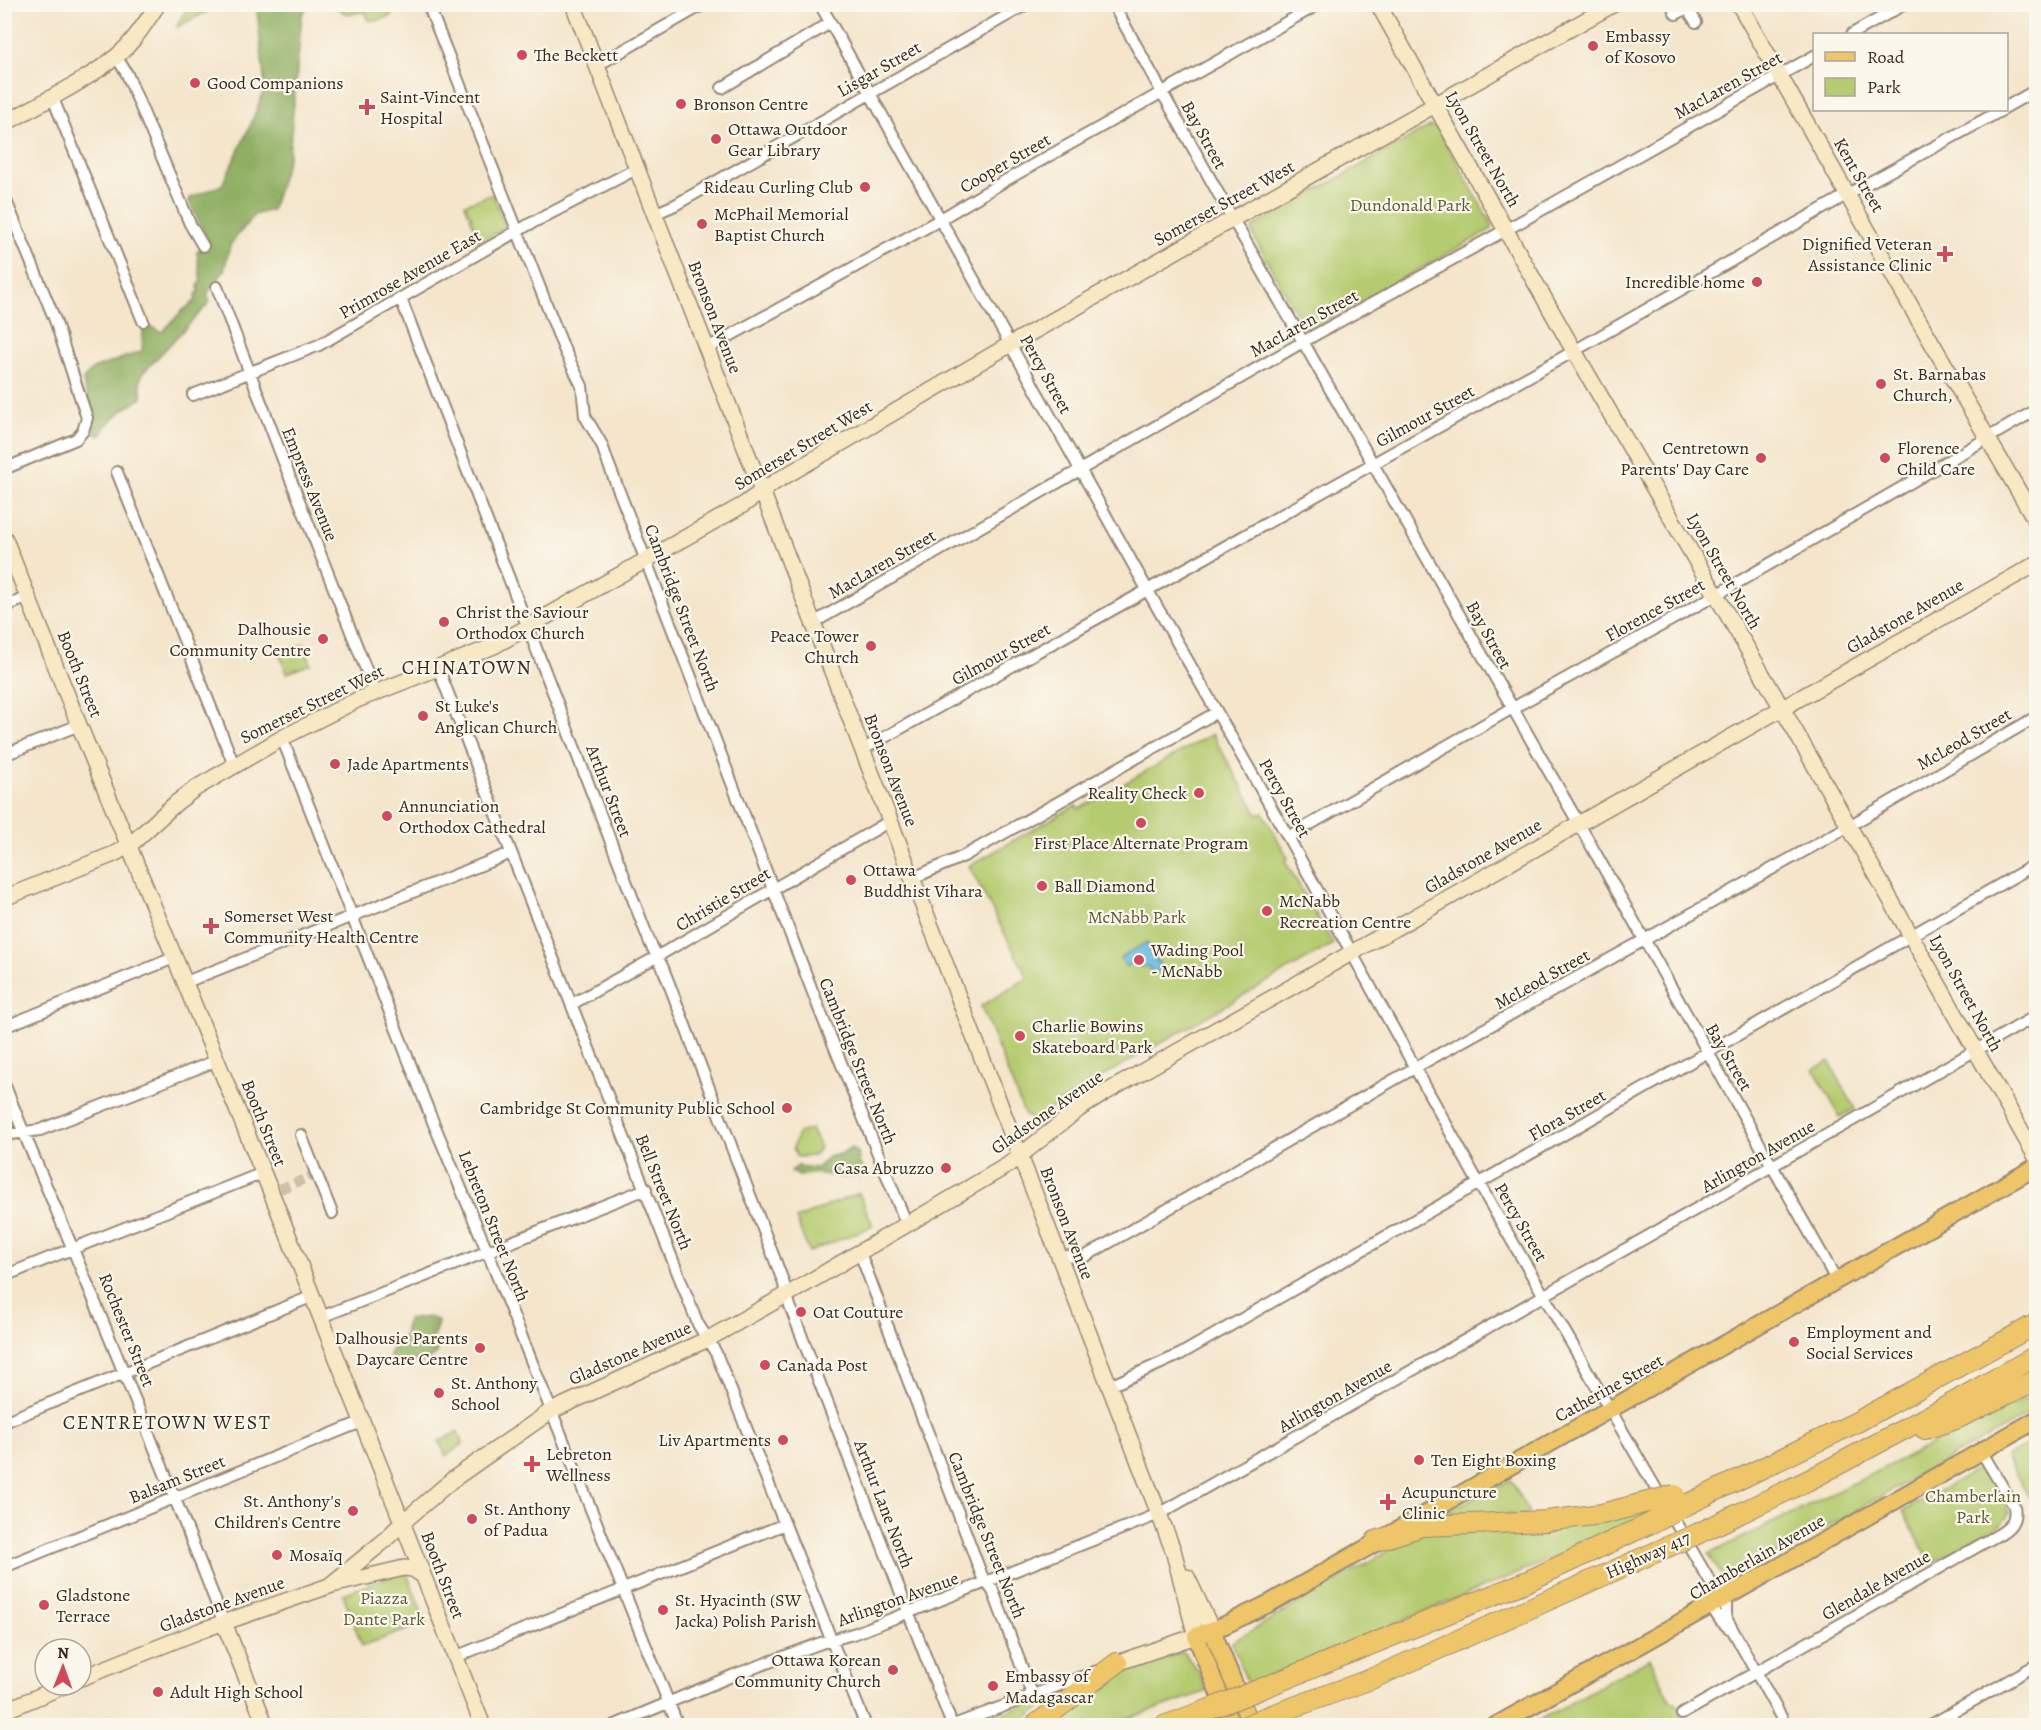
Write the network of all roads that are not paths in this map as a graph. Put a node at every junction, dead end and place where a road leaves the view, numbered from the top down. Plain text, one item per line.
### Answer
1 (158, 4) edge
2 (428, 4) edge
3 (573, 4) edge
4 (704, 4) edge
5 (820, 4) edge
6 (1027, 4) edge
7 (1113, 4) edge
8 (1319, 4) edge
9 (1378, 4) edge
10 (1614, 4) edge
11 (1671, 4) edge
12 (1739, 4) edge
13 (1905, 4) edge
14 (831, 22) junction
15 (1696, 22) dead end
16 (1854, 33) edge
17 (116, 56) junction
18 (1813, 57) edge
19 (597, 66) junction
20 (1780, 75) junction
21 (722, 88) dead end
22 (2037, 90) edge
23 (870, 93) junction
24 (1162, 93) junction
25 (52, 96) junction
26 (1435, 106) junction
27 (2008, 106) edge
28 (2000, 111) edge
29 (4, 124) edge
30 (636, 169) junction
31 (1848, 194) junction
32 (4, 196) edge
33 (654, 214) junction
34 (940, 219) junction
35 (1233, 220) junction
36 (1506, 230) junction
37 (517, 231) junction
38 (203, 246) dead end
39 (217, 287) dead end
40 (401, 299) junction
41 (143, 321) dead end
42 (1303, 342) junction
43 (1011, 345) junction
44 (706, 349) junction
45 (1574, 351) junction
46 (250, 373) junction
47 (193, 394) dead end
48 (2037, 410) edge
49 (1987, 437) junction
50 (1373, 464) junction
51 (4, 469) edge
52 (1080, 469) junction
53 (117, 472) dead end
54 (761, 490) junction
55 (2037, 521) edge
56 (4, 537) edge
57 (645, 560) junction
58 (2037, 564) edge
59 (1148, 591) junction
60 (1716, 595) junction
61 (28, 597) junction
62 (4, 607) edge
63 (813, 623) junction
64 (529, 627) junction
65 (438, 668) junction
66 (375, 692) junction
67 (1511, 709) junction
68 (1782, 709) junction
69 (1217, 712) junction
70 (2037, 717) edge
71 (79, 725) junction
72 (282, 738) junction
73 (862, 750) junction
74 (4, 754) edge
75 (234, 765) junction
76 (890, 820) junction
77 (1579, 824) junction
78 (1848, 826) junction
79 (1288, 837) junction
80 (129, 845) junction
81 (511, 853) junction
82 (2037, 864) edge
83 (913, 878) junction
84 (772, 888) junction
85 (4, 898) edge
86 (353, 916) junction
87 (1912, 937) junction
88 (1643, 941) junction
89 (1351, 954) junction
90 (658, 956) junction
91 (176, 957) junction
92 (186, 982) junction
93 (572, 1004) junction
94 (2037, 1016) edge
95 (4, 1027) edge
96 (1976, 1050) junction
97 (1708, 1053) junction
98 (218, 1060) junction
99 (1415, 1068) junction
100 (4, 1083) edge
101 (23, 1133) junction
102 (301, 1135) dead end
103 (4, 1136) edge
104 (1020, 1156) junction
105 (2037, 1158) edge
106 (1772, 1166) junction
107 (2037, 1167) edge
108 (263, 1173) junction
109 (1479, 1184) junction
110 (646, 1190) junction
111 (332, 1213) dead end
112 (907, 1225) junction
113 (73, 1249) junction
114 (860, 1252) junction
115 (488, 1253) junction
116 (1060, 1256) junction
117 (4, 1276) edge
118 (1837, 1281) junction
119 (787, 1295) junction
120 (313, 1296) junction
121 (1545, 1296) junction
122 (321, 1317) junction
123 (2037, 1324) edge
124 (708, 1339) junction
125 (2037, 1356) edge
126 (123, 1373) junction
127 (2037, 1380) edge
128 (1110, 1386) junction
129 (552, 1411) junction
130 (1606, 1412) junction
131 (2037, 1420) edge
132 (4, 1422) edge
133 (361, 1422) junction
134 (1871, 1447) junction
135 (1981, 1451) junction
136 (175, 1497) junction
137 (1679, 1501) junction
138 (1159, 1514) junction
139 (402, 1523) junction
140 (785, 1524) junction
141 (1376, 1541) junction
142 (4, 1567) edge
143 (422, 1575) junction
144 (988, 1583) junction
145 (329, 1586) junction
146 (623, 1590) junction
147 (1723, 1599) junction
148 (908, 1613) junction
149 (224, 1623) junction
150 (1732, 1629) junction
151 (1204, 1633) junction
152 (831, 1641) junction
153 (455, 1657) junction
154 (1117, 1663) junction
155 (2037, 1665) edge
156 (1756, 1672) junction
157 (93, 1673) edge
158 (1032, 1695) junction
159 (37, 1697) edge
160 (669, 1703) junction
161 (4, 1711) edge
162 (1682, 1714) dead end
163 (1254, 1723) edge
164 (266, 1725) edge
165 (483, 1725) edge
166 (613, 1725) edge
167 (678, 1725) edge
168 (866, 1725) edge
169 (951, 1725) edge
170 (1034, 1725) edge
171 (1164, 1725) edge
172 (1232, 1725) edge
173 (1495, 1725) edge
174 (1786, 1725) edge
175 (1929, 1725) edge

1 - 17 main road
2 - 37 street, Cambridge Street North
3 - 19 main road, Bronson Avenue
4 - 19 street
5 - 14 street, Percy Street
6 - 23 street, Lisgar Street
7 - 24 street, Bay Street
8 - 24 street, Cooper Street
9 - 26 main road, Lyon Street North
10 - 26 main road, Somerset Street West
11 - 15 street
12 - 20 main road, Kent Street
13 - 16 street
14 - 21 street
14 - 23 street, Percy Street
17 - 25 main road
17 - 38 street
18 - 20 street, MacLaren Street
19 - 30 main road, Bronson Avenue
20 - 31 main road, Kent Street
20 - 36 street, MacLaren Street
22 - 27 street
23 - 33 street, Lisgar Street
23 - 34 street, Percy Street
24 - 34 street, Cooper Street
24 - 35 street, Bay Street
25 - 29 main road
25 - 41 street
26 - 35 main road, Somerset Street West
26 - 36 main road, Lyon Street North
28 - 31 street, Gilmour Street
30 - 33 main road, Bronson Avenue
30 - 37 street, Primrose Avenue East
31 - 45 street, Gilmour Street
31 - 49 main road, Kent Street
32 - 51 street
33 - 44 main road, Bronson Avenue
34 - 43 street, Percy Street
34 - 44 street, Cooper Street
35 - 42 street, Bay Street
35 - 43 main road, Somerset Street West
36 - 42 street, MacLaren Street
36 - 45 main road, Lyon Street North
37 - 40 street, Primrose Avenue East
37 - 57 street, Cambridge Street North
39 - 46 street, Empress Avenue
40 - 46 street, Primrose Avenue East
40 - 64 street, Arthur Street
42 - 50 street, Bay Street
42 - 52 street, MacLaren Street
43 - 52 street, Percy Street
43 - 54 main road, Somerset Street West
44 - 54 main road, Bronson Avenue
45 - 50 street, Gilmour Street
45 - 60 main road, Lyon Street North
46 - 47 street, Primrose Avenue East
46 - 66 street, Empress Avenue
48 - 49 street, Florence Street
49 - 55 main road, Kent Street
49 - 60 street, Florence Street
50 - 59 street, Gilmour Street
50 - 67 street, Bay Street
52 - 59 street, Percy Street
52 - 63 street, MacLaren Street
53 - 75 street
54 - 57 main road, Somerset Street West
54 - 63 main road, Bronson Avenue
56 - 61 main road, Booth Street
57 - 64 main road, Somerset Street West
57 - 84 street, Cambridge Street North
58 - 68 main road, Gladstone Avenue
59 - 69 street, Percy Street
59 - 73 street, Gilmour Street
60 - 67 street, Florence Street
60 - 68 main road, Lyon Street North
61 - 62 street
61 - 71 main road, Booth Street
63 - 73 main road, Bronson Avenue
64 - 65 main road, Somerset Street West
64 - 90 street, Arthur Street
65 - 66 main road, Somerset Street West
65 - 81 street, Bell Street North
66 - 72 main road, Somerset Street West
67 - 77 street, Bay Street
67 - 79 street, Florence Street
68 - 77 main road, Gladstone Avenue
68 - 78 main road, Lyon Street North
69 - 79 street, Percy Street
69 - 83 street
70 - 78 street, McLeod Street
71 - 74 street
71 - 80 main road, Booth Street
72 - 75 main road, Somerset Street West
72 - 86 street, Lebreton Street North
73 - 76 main road, Bronson Avenue
75 - 80 main road, Somerset Street West
76 - 83 main road, Bronson Avenue
76 - 84 street, Christie Street
77 - 88 street, Bay Street
77 - 89 main road, Gladstone Avenue
78 - 87 main road, Lyon Street North
78 - 88 street, McLeod Street
79 - 89 street, Percy Street
80 - 85 main road, Somerset Street West
80 - 91 main road, Booth Street
81 - 86 street
81 - 93 street, Bell Street North
82 - 87 street, Flora Street
83 - 104 main road, Bronson Avenue
84 - 90 street, Christie Street
84 - 112 street, Cambridge Street North
86 - 92 street
86 - 115 street, Lebreton Street North
87 - 96 main road, Lyon Street North
87 - 97 street, Flora Street
88 - 97 street, Bay Street
88 - 99 street, McLeod Street
89 - 99 street, Percy Street
89 - 104 main road, Gladstone Avenue
90 - 93 street, Christie Street
90 - 119 street, Arthur Street
91 - 92 main road, Booth Street
91 - 95 street
92 - 98 main road, Booth Street
93 - 110 street, Bell Street North
94 - 96 street, Arlington Avenue
96 - 105 main road, Lyon Street North
96 - 106 street, Arlington Avenue
97 - 106 street, Bay Street
97 - 109 street, Flora Street
98 - 101 street
98 - 108 main road, Booth Street
99 - 109 street, Percy Street
99 - 116 street, McLeod Street
100 - 101 street, Rochester Street
101 - 103 street
101 - 113 street, Rochester Street
102 - 111 street
104 - 112 main road, Gladstone Avenue
104 - 116 main road, Bronson Avenue
106 - 118 street, Bay Street
106 - 121 street, Arlington Avenue
107 - 118 main road, Catherine Street
108 - 113 street
108 - 120 main road, Booth Street
109 - 121 street, Percy Street
109 - 128 street, Flora Street
110 - 115 street
110 - 124 street, Bell Street North
112 - 114 main road, Gladstone Avenue
113 - 117 street
113 - 126 street, Rochester Street
114 - 119 main road, Gladstone Avenue
114 - 144 street, Cambridge Street North
115 - 122 street
115 - 129 street, Lebreton Street North
116 - 128 main road, Bronson Avenue
118 - 130 main road, Catherine Street
119 - 124 main road, Gladstone Avenue
119 - 148 street, Arthur Lane North
120 - 122 main road, Booth Street
120 - 126 street
121 - 130 street, Percy Street
121 - 138 street, Arlington Avenue
122 - 133 main road, Booth Street
123 - 137 highway
124 - 129 main road, Gladstone Avenue
124 - 140 street, Bell Street North
125 - 134 highway, Highway 417
126 - 132 street
126 - 136 street, Rochester Street
127 - 134 highway
128 - 138 main road, Bronson Avenue
129 - 139 main road, Gladstone Avenue
129 - 146 street, Lebreton Street North
130 - 141 main road, Catherine Street
130 - 147 street, Percy Street
131 - 135 main road, Chamberlain Avenue
133 - 136 street, Balsam Street
133 - 139 main road, Booth Street
134 - 163 highway, Highway 417, bridge
135 - 147 main road, Chamberlain Avenue
135 - 156 street, Glendale Avenue
136 - 142 street, Balsam Street
136 - 149 street, Rochester Street
137 - 141 highway, bridge
137 - 171 highway, bridge
138 - 144 street, Arlington Avenue
138 - 151 main road, Bronson Avenue
139 - 143 main road, Booth Street
139 - 145 main road, Gladstone Avenue
140 - 146 street
140 - 152 street, Bell Street North
141 - 151 main road, Catherine Street
143 - 145 main road
143 - 153 main road, Booth Street
144 - 148 street, Arlington Avenue
144 - 158 street, Cambridge Street North
145 - 149 main road, Gladstone Avenue
146 - 153 street
146 - 160 street, Lebreton Street North
147 - 150 street, Percy Street
147 - 150 street, Percy Street
147 - 173 main road, Chamberlain Avenue
148 - 152 street, Arlington Avenue
148 - 169 street, Arthur Lane North
149 - 157 main road, Gladstone Avenue
149 - 164 main road, Rochester Street
150 - 156 street, Percy Street
151 - 154 main road
151 - 163 main road, Bronson Avenue
151 - 172 main road, Bronson Avenue
152 - 160 street, Arlington Avenue
152 - 168 street, Bell Street North
153 - 165 main road, Booth Street
154 - 158 street
154 - 170 highway
155 - 175 street
156 - 162 street, Glendale Avenue
156 - 174 street, Percy Street
158 - 169 street
159 - 161 main road
160 - 166 street, Arlington Avenue
160 - 167 street, Lebreton Street North

